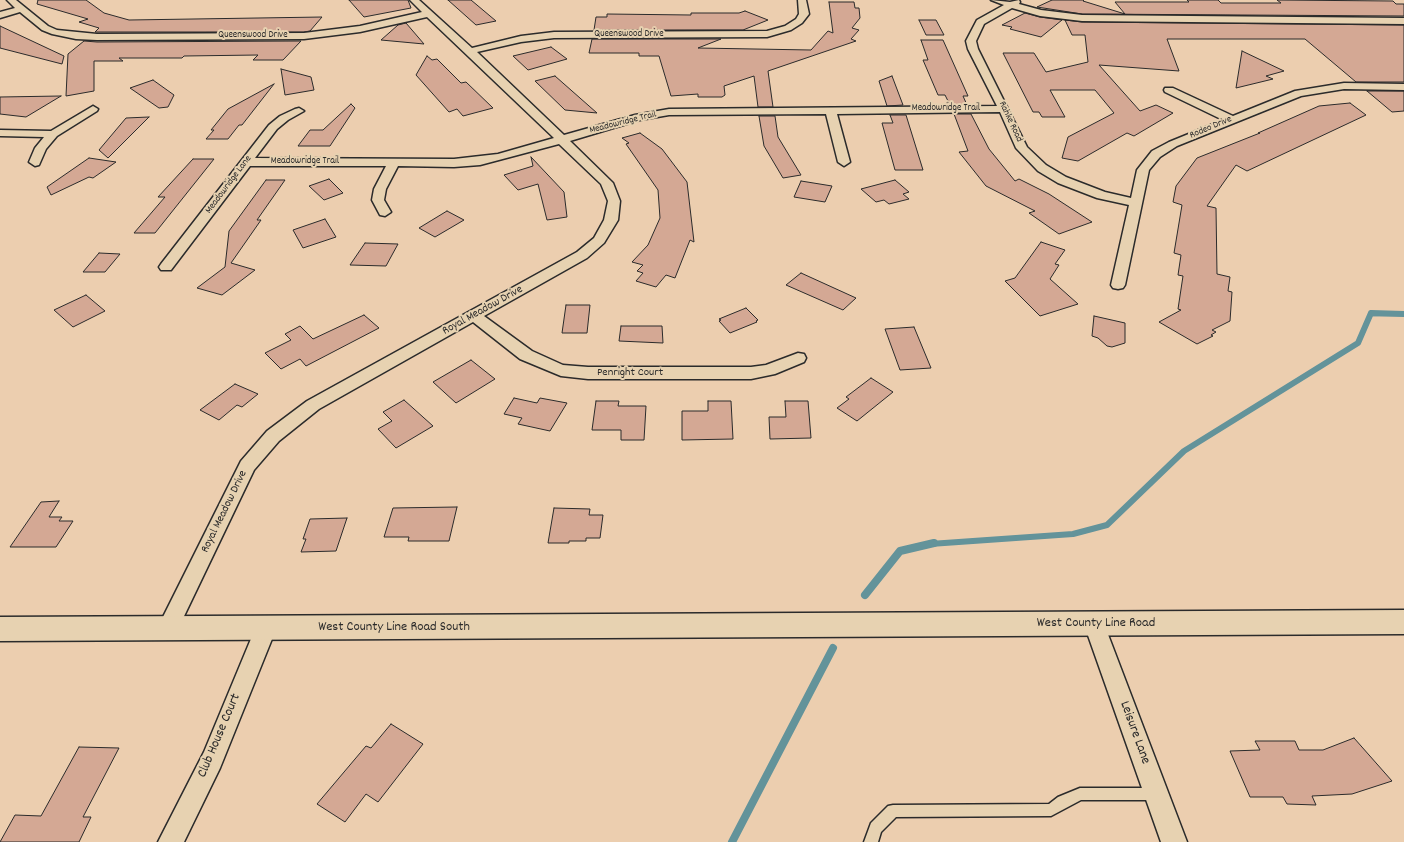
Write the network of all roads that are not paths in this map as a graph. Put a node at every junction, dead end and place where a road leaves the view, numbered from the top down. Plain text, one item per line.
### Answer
1 (11, 0) edge
2 (414, 0) edge
3 (802, 0) edge
4 (995, 0) edge
5 (1020, 0) edge
6 (1010, 5) junction
7 (22, 9) junction
8 (428, 14) junction
9 (0, 15) edge
10 (1404, 20) edge
11 (470, 51) junction
12 (1404, 87) edge
13 (1168, 90) dead end
14 (93, 109) dead end
15 (1004, 109) junction
16 (831, 110) junction
17 (299, 111) dead end
18 (1231, 119) junction
19 (0, 133) edge
20 (53, 134) junction
21 (562, 139) junction
22 (35, 162) dead end
23 (246, 162) junction
24 (394, 162) junction
25 (844, 162) dead end
26 (1136, 203) junction
27 (385, 212) dead end
28 (166, 267) dead end
29 (1118, 285) dead end
30 (474, 316) junction
31 (798, 358) dead end
32 (1404, 622) edge
33 (1094, 624) junction
34 (789, 626) joint
35 (168, 628) junction
36 (0, 629) edge
37 (265, 629) junction
38 (1157, 794) junction
39 (171, 842) edge
40 (870, 842) edge
41 (1174, 842) edge

1 - 7 street, Queenswood Drive
2 - 8 street, Royal Meadow Drive
3 - 11 street, Queenswood Drive
4 - 6 street
5 - 6 street, Rahke Road
6 - 10 street
6 - 15 street, Rahke Road
7 - 8 street, Queenswood Drive
7 - 9 street
8 - 11 street, Royal Meadow Drive
11 - 21 street, Royal Meadow Drive
12 - 18 street, Rodeo Drive
13 - 18 street
14 - 20 street
15 - 16 street, Meadowridge Trail
15 - 26 street, Rahke Road
16 - 21 street, Meadowridge Trail
16 - 25 street
17 - 23 street, Meadowridge Lane
18 - 26 street, Rodeo Drive
19 - 20 street
20 - 22 street
21 - 24 street, Meadowridge Trail
21 - 30 street, Royal Meadow Drive
23 - 24 street, Meadowridge Trail
23 - 28 street, Meadowridge Lane
24 - 27 street
26 - 29 street, Rodeo Drive
30 - 31 street, Penright Court
30 - 35 street, Royal Meadow Drive
32 - 33 main road, West County Line Road
33 - 34 main road, West County Line Road
33 - 38 street, Leisure Lane
34 - 37 main road, West County Line Road South
35 - 36 main road, West County Line Road South
35 - 37 main road, West County Line Road South
37 - 39 street, Club House Court
38 - 40 lane
38 - 41 street, Leisure Lane

